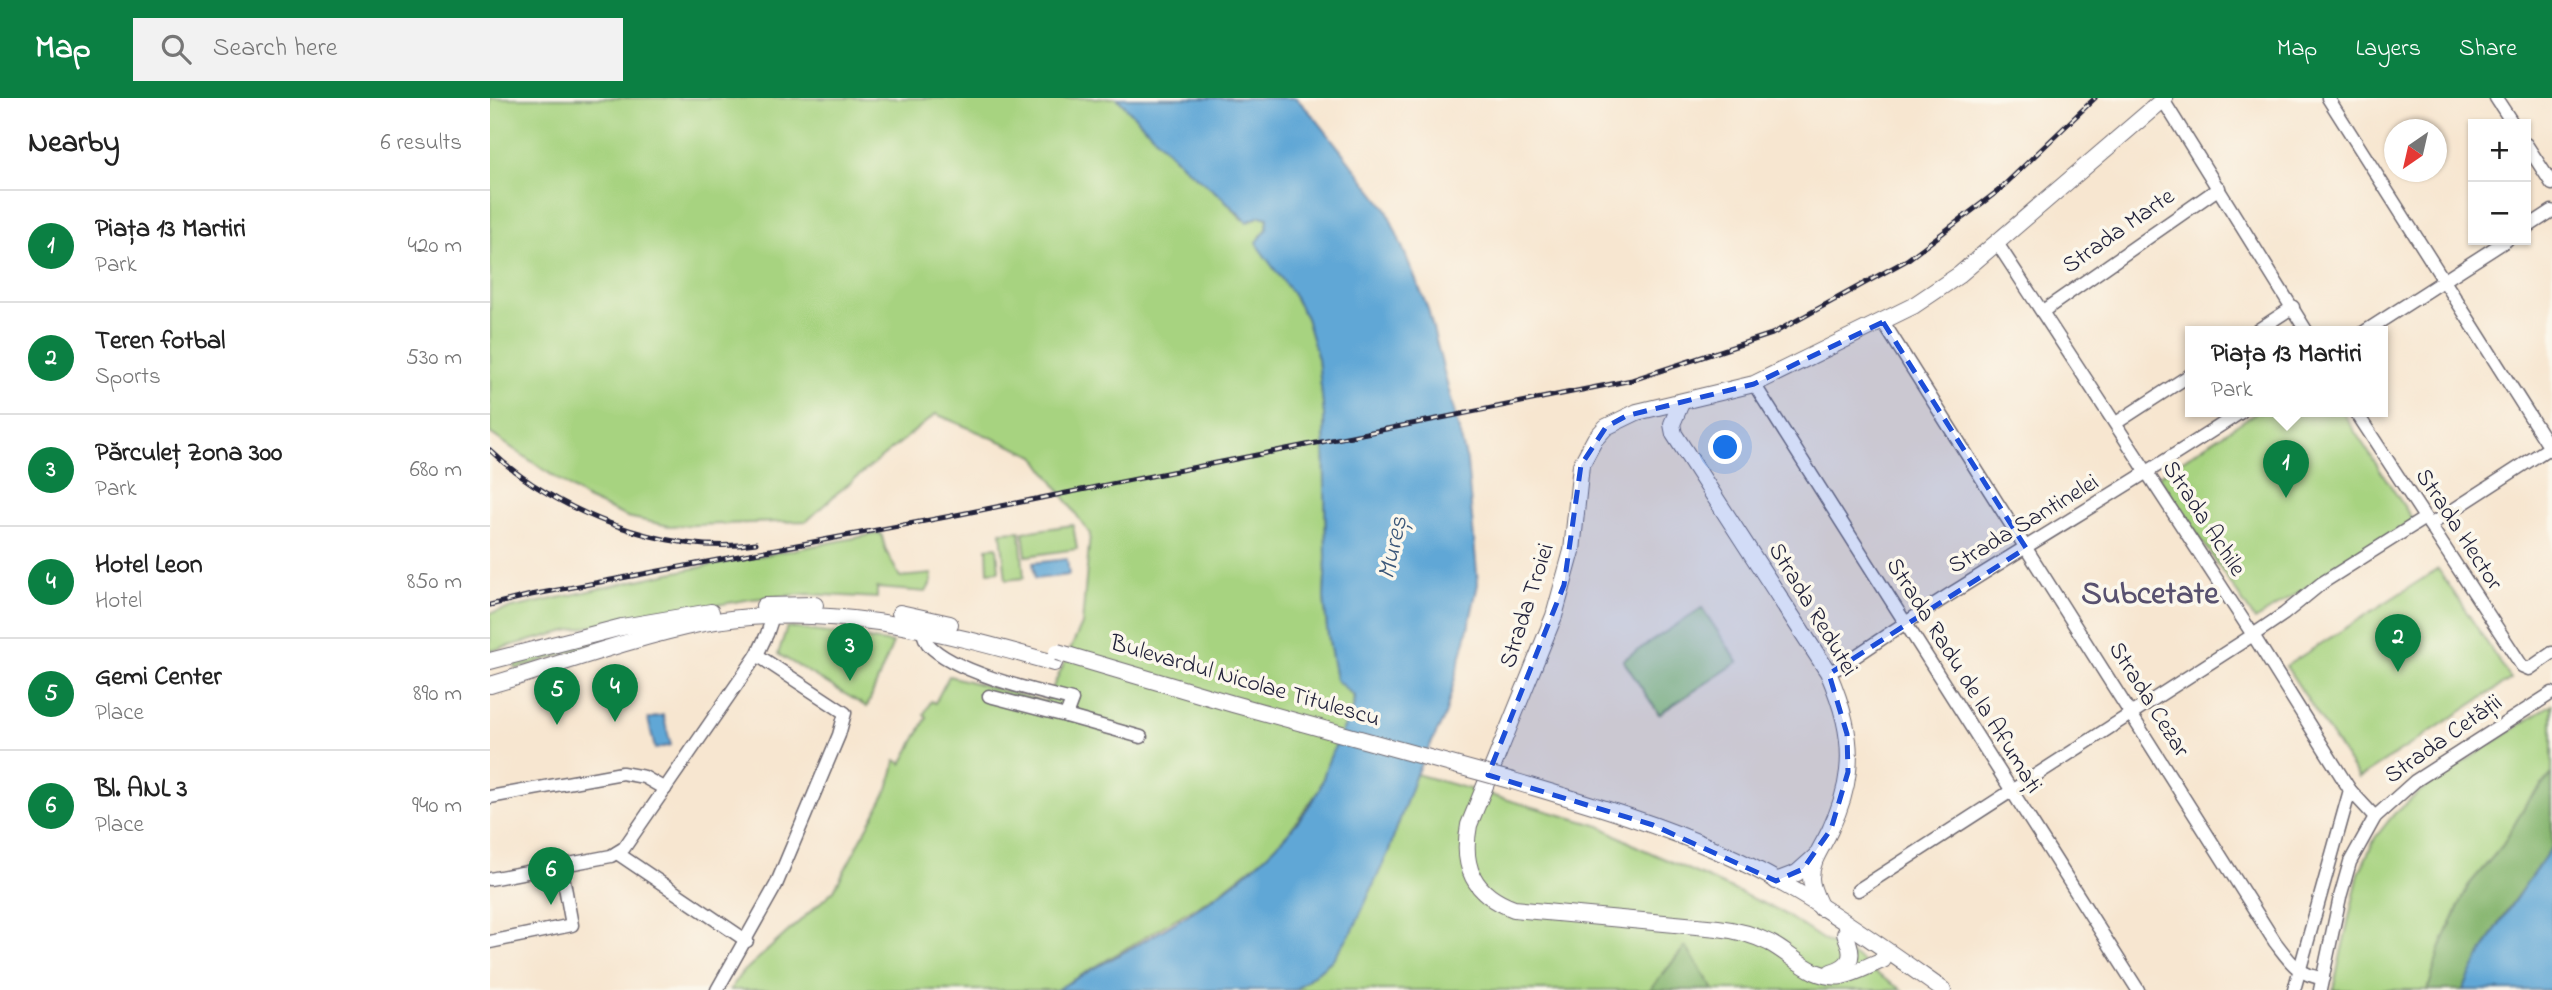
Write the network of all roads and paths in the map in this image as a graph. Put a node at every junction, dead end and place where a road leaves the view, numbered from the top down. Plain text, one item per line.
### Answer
1 (2328, 98) edge
2 (2496, 98) edge
3 (2164, 99) edge
4 (2510, 119) edge
5 (2531, 152) edge
6 (2552, 184) edge
7 (2219, 188) junction
8 (2552, 211) edge
9 (2531, 225) edge
10 (1997, 243) junction
11 (2499, 245) edge
12 (2444, 280) junction
13 (2293, 307) junction
14 (2043, 311) junction
15 (1883, 321) junction
16 (2264, 326) edge
17 (2304, 326) edge
18 (2373, 326) edge
19 (2185, 378) edge
20 (1754, 384) junction
21 (1681, 403) junction
22 (2233, 417) edge
23 (2359, 417) edge
24 (2116, 423) junction
25 (2551, 448) edge
26 (2149, 473) junction
27 (2428, 522) junction
28 (2026, 548) junction
29 (773, 616) junction
30 (1904, 623) junction
31 (922, 629) junction
32 (2253, 635) junction
33 (2552, 653) edge
34 (757, 655) junction
35 (1056, 658) junction
36 (490, 661) edge
37 (1828, 672) junction
38 (490, 685) edge
39 (2552, 693) edge
40 (989, 696) dead end
41 (2132, 713) junction
42 (1066, 716) junction
43 (1141, 737) dead end
44 (1511, 786) junction
45 (665, 789) junction
46 (2350, 790) junction
47 (2011, 791) junction
48 (490, 797) edge
49 (2375, 817) junction
50 (617, 853) junction
51 (1815, 857) junction
52 (561, 865) junction
53 (490, 879) edge
54 (1776, 881) junction
55 (1858, 890) dead end
56 (1821, 908) junction
57 (1845, 934) junction
58 (747, 940) junction
59 (490, 942) edge
60 (1883, 960) junction
61 (2298, 971) junction
62 (1822, 974) junction
63 (2321, 984) edge
64 (717, 990) edge
65 (1926, 990) edge
66 (1943, 990) edge
67 (2138, 990) edge
68 (2294, 990) edge

1 - 12 street
2 - 4 street
3 - 7 street
3 - 10 main road, Strada Troiei
5 - 6 street
7 - 13 street
7 - 14 street, Strada Marte
8 - 9 street
10 - 14 street, Strada Achile
10 - 15 main road, Strada Troiei
11 - 12 street
12 - 18 street
12 - 25 street
13 - 16 street
13 - 17 street
14 - 24 street, Strada Achile
15 - 20 main road, Strada Troiei
15 - 28 street, Strada Cezar
19 - 24 street
20 - 21 main road, Strada Troiei
20 - 30 street, Strada Radu de la Afumați
21 - 37 main road, Strada Redutei
21 - 62 main road, Strada Troiei
22 - 26 street, Strada Santinelei
23 - 27 street, Strada Hector
24 - 26 street, Strada Achile
25 - 27 street
26 - 28 street, Strada Santinelei
26 - 32 street, Strada Achile
27 - 32 street
27 - 33 street, Strada Hector
28 - 30 street, Strada Santinelei
28 - 41 street, Strada Cezar
29 - 31 main road, Bulevardul Nicolae Titulescu
29 - 34 street
29 - 38 main road, Bulevardul Nicolae Titulescu
30 - 37 street, Strada Santinelei
30 - 47 street, Strada Radu de la Afumați
31 - 35 main road, Bulevardul Nicolae Titulescu
31 - 42 street
32 - 41 street
32 - 46 street, Strada Achile
34 - 45 street
34 - 58 street
35 - 36 main road, Bulevardul Nicolae Titulescu
35 - 44 main road, Bulevardul Nicolae Titulescu
37 - 51 main road, Strada Redutei
39 - 49 street, Strada Cetății
40 - 42 street
41 - 47 street
41 - 61 street, Strada Cezar
42 - 43 street
44 - 54 main road, Bulevardul Nicolae Titulescu
44 - 57 main road, Bulevardul Nicolae Titulescu
45 - 48 street
45 - 50 street
46 - 49 street, Strada Achile
46 - 61 street
47 - 55 street
47 - 67 street, Strada Radu de la Afumați
49 - 63 street, Strada Cetății
50 - 52 street
50 - 58 street
51 - 54 main road
51 - 56 main road
52 - 53 street
52 - 59 street
54 - 56 main road, Bulevardul Nicolae Titulescu
56 - 66 main road, Bulevardul Nicolae Titulescu
57 - 60 main road, Bulevardul Nicolae Titulescu
57 - 62 main road
58 - 64 street
60 - 62 main road
60 - 65 main road, Bulevardul Nicolae Titulescu
61 - 63 street
61 - 68 street

